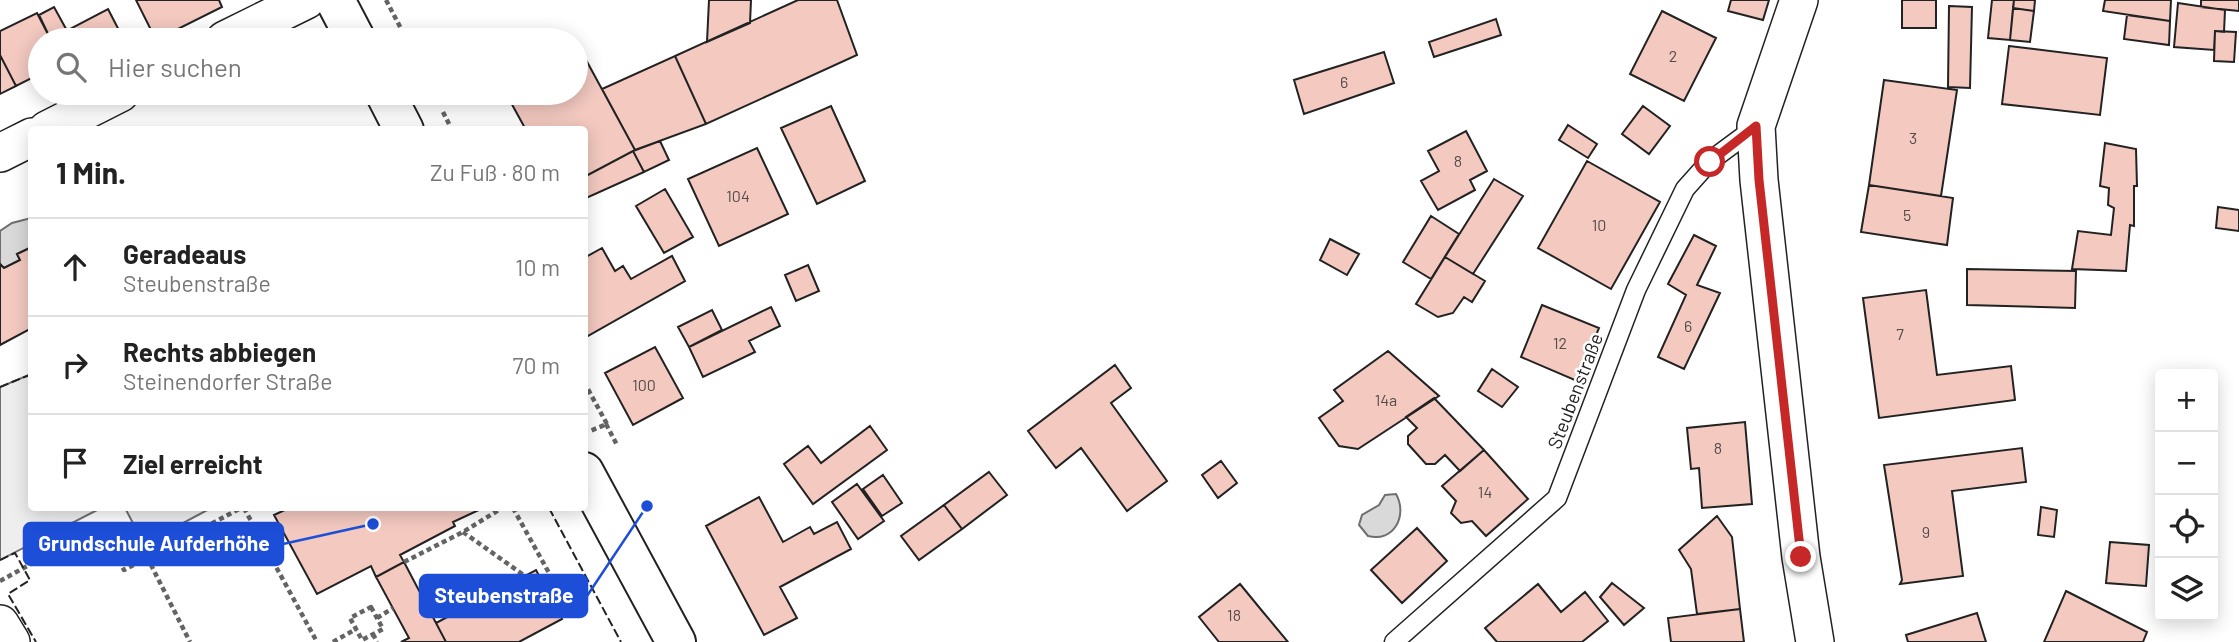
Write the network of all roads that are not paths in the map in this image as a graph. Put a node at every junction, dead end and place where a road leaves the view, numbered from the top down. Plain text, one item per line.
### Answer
1 (306, 0) edge
2 (335, 0) edge
3 (1800, 0) edge
4 (249, 28) edge
5 (350, 28) edge
6 (96, 105) edge
7 (391, 105) edge
8 (55, 126) edge
9 (402, 126) edge
10 (1756, 126) junction
11 (28, 139) edge
12 (0, 153) edge
13 (588, 479) edge
14 (0, 624) edge
15 (11, 642) edge
16 (676, 642) edge
17 (1394, 642) edge
18 (1815, 642) edge

1 - 4 street
2 - 5 main road
3 - 10 street
6 - 8 street
7 - 9 main road
10 - 17 lane, Steubenstraße
10 - 18 street
11 - 12 street
13 - 16 main road
14 - 15 street

